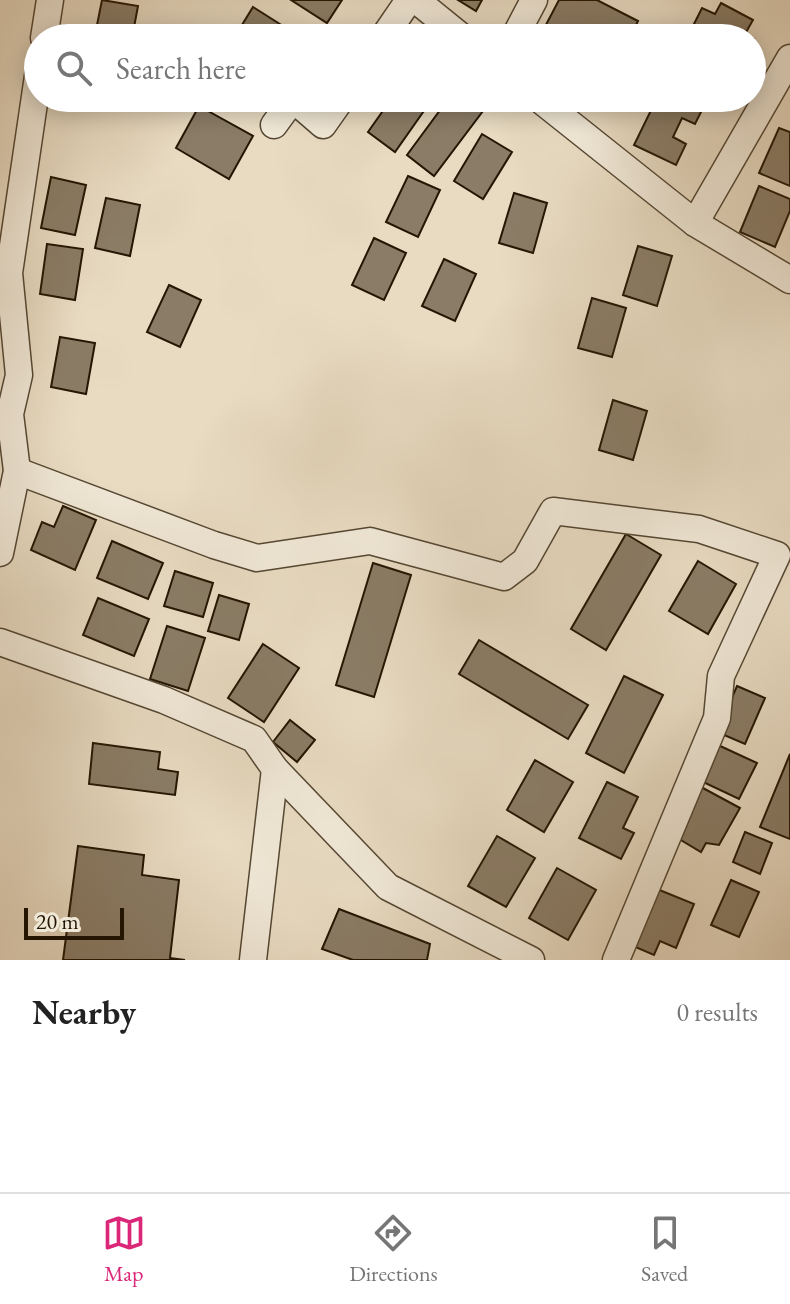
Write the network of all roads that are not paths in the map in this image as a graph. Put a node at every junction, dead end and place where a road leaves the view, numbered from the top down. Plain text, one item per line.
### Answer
1 (409, 0) edge
2 (416, 0) edge
3 (534, 0) edge
4 (46, 1) edge
5 (45, 24) edge
6 (393, 24) edge
7 (446, 24) edge
8 (521, 24) edge
9 (790, 58) edge
10 (766, 100) edge
11 (33, 112) edge
12 (284, 112) edge
13 (308, 112) edge
14 (332, 112) edge
15 (556, 112) edge
16 (759, 112) edge
17 (274, 125) dead end
18 (695, 223) junction
19 (790, 280) edge
20 (5, 412) edge
21 (17, 471) junction
22 (0, 553) edge
23 (0, 642) edge
24 (275, 769) junction
25 (253, 960) edge
26 (531, 960) edge
27 (616, 960) edge

1 - 6 street
2 - 7 street
3 - 8 street
4 - 5 street
9 - 10 street
11 - 20 street
12 - 17 street
13 - 14 street
15 - 18 street
16 - 18 street
18 - 19 street
20 - 21 street
21 - 22 street
21 - 27 street
23 - 24 street
24 - 25 street
24 - 26 street

